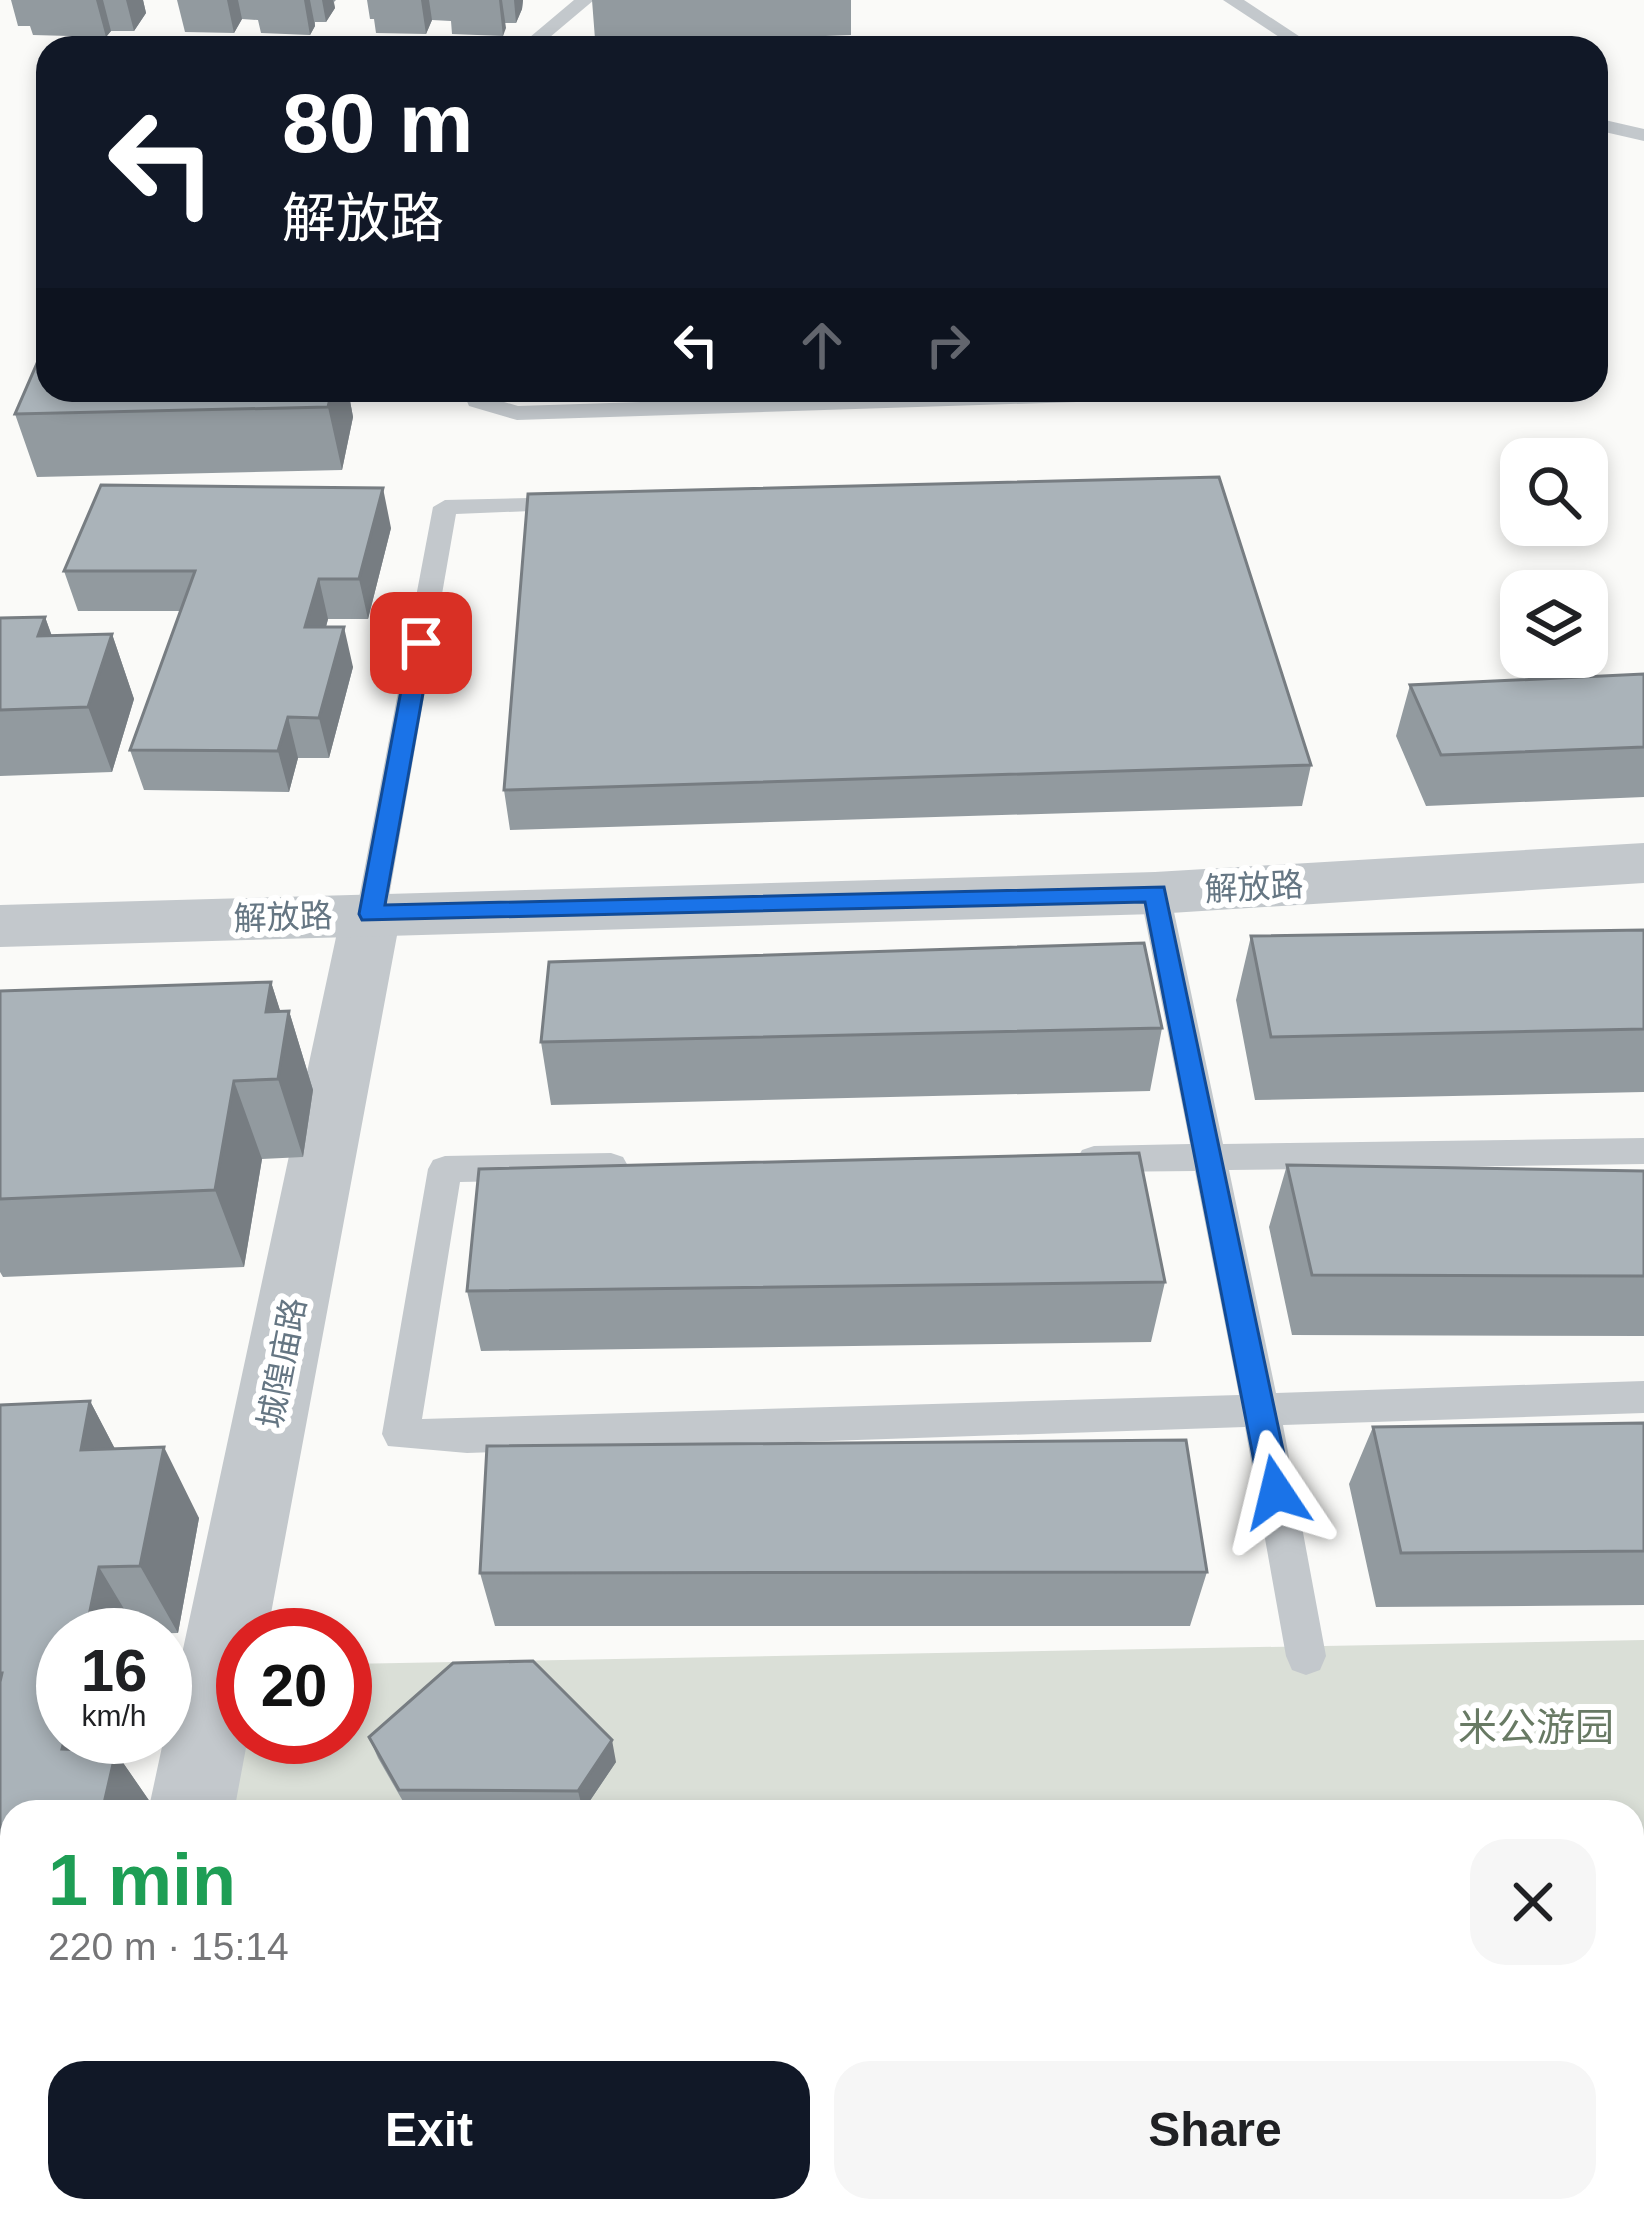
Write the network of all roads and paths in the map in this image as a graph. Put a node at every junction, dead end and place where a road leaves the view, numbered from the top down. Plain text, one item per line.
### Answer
1 (585, 0) edge
2 (1232, 0) edge
3 (541, 36) edge
4 (1289, 36) edge
5 (1608, 127) edge
6 (1644, 135) edge
7 (480, 402) edge
8 (858, 402) edge
9 (588, 504) edge
10 (1644, 863) edge
11 (1155, 893) junction
12 (371, 914) junction
13 (0, 926) edge
14 (1644, 1151) edge
15 (1210, 1157) junction
16 (1067, 1160) edge
17 (637, 1166) edge
18 (1644, 1397) edge
19 (1261, 1410) junction
20 (1306, 1656) dead end
21 (193, 1800) edge

1 - 3 lane
2 - 4 lane
5 - 6 lane
7 - 8 lane
9 - 12 lane
10 - 11 street, 解放路
11 - 12 street, 解放路
11 - 15 lane
12 - 13 street, 解放路
12 - 21 street, 城隍庙路
14 - 15 lane
15 - 16 lane
15 - 19 lane
17 - 19 lane
18 - 19 lane
19 - 20 lane

